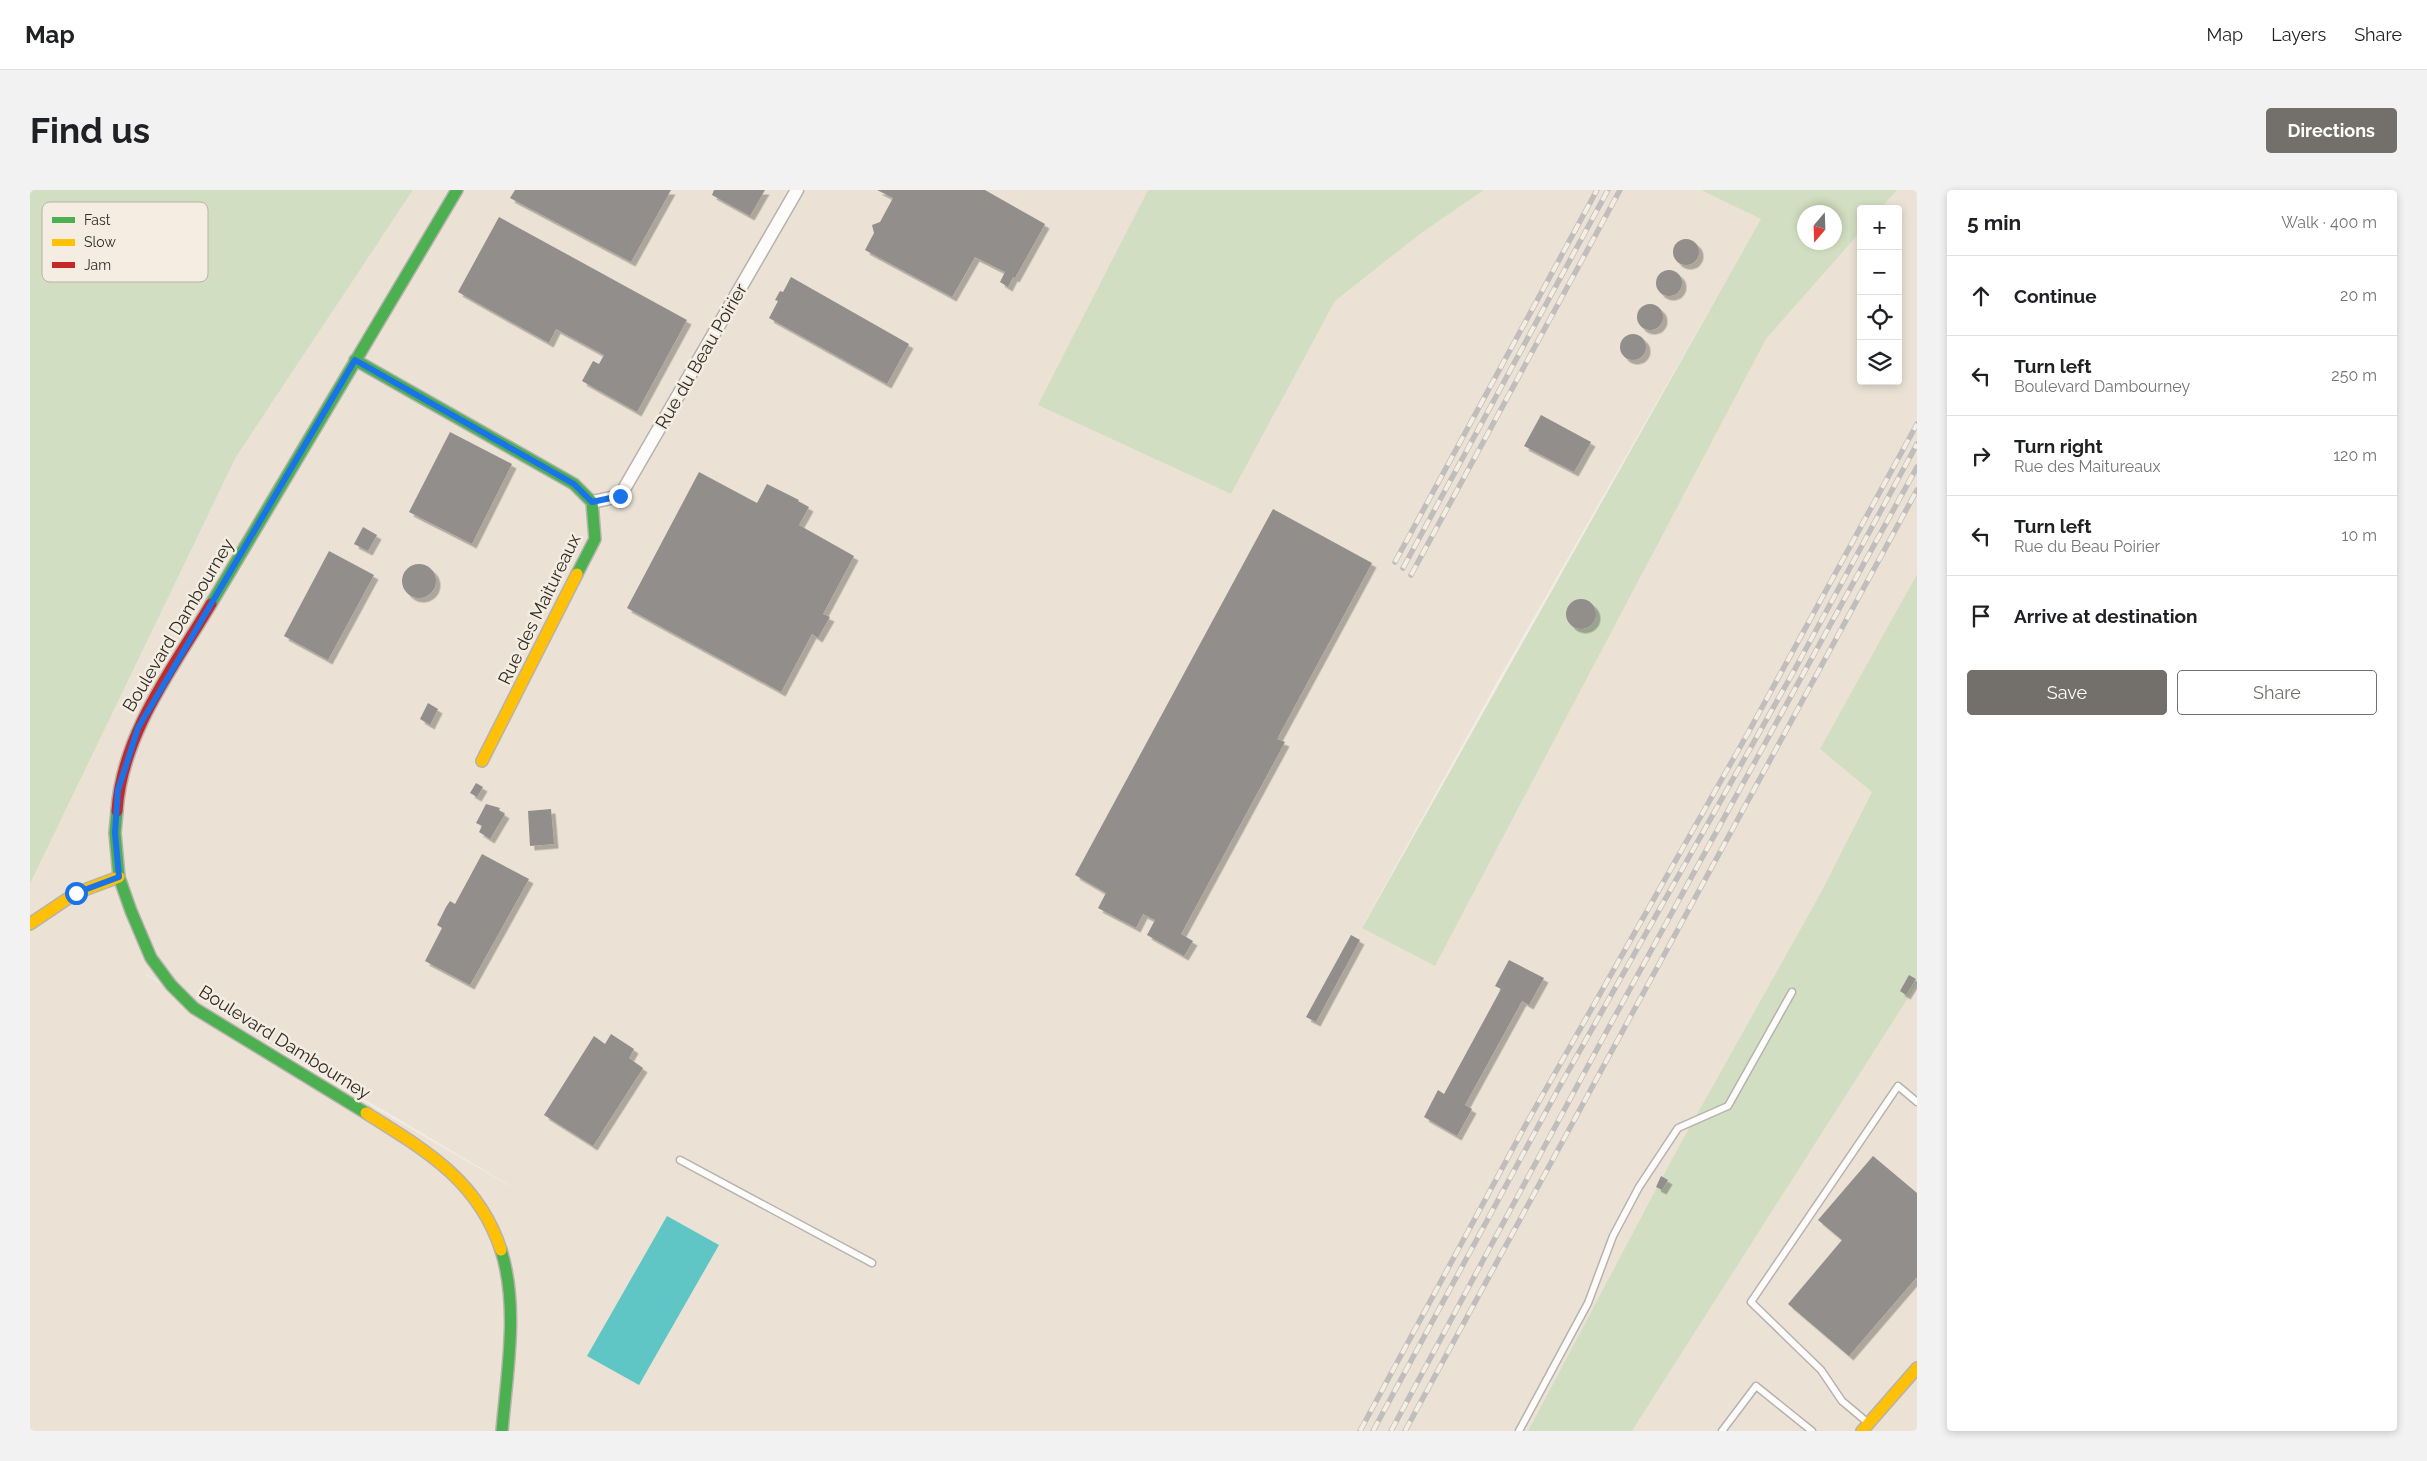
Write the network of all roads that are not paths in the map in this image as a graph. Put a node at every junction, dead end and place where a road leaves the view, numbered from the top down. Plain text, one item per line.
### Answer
1 (457, 190) edge
2 (797, 190) edge
3 (355, 360) junction
4 (592, 502) junction
5 (482, 761) dead end
6 (119, 877) junction
7 (30, 924) edge
8 (1792, 992) dead end
9 (1917, 1102) edge
10 (680, 1160) dead end
11 (872, 1263) dead end
12 (1917, 1368) edge
13 (1866, 1428) edge
14 (502, 1431) edge
15 (1520, 1431) edge
16 (1722, 1431) edge
17 (1812, 1431) edge

1 - 3 street, Boulevard Dambourney
2 - 4 street, Rue du Beau Poirier
3 - 4 street
3 - 6 street, Boulevard Dambourney
4 - 5 street, Rue des Maitureaux
6 - 7 street
6 - 14 street, Boulevard Dambourney
8 - 15 lane
9 - 13 lane
10 - 11 lane
12 - 13 street
16 - 17 lane

